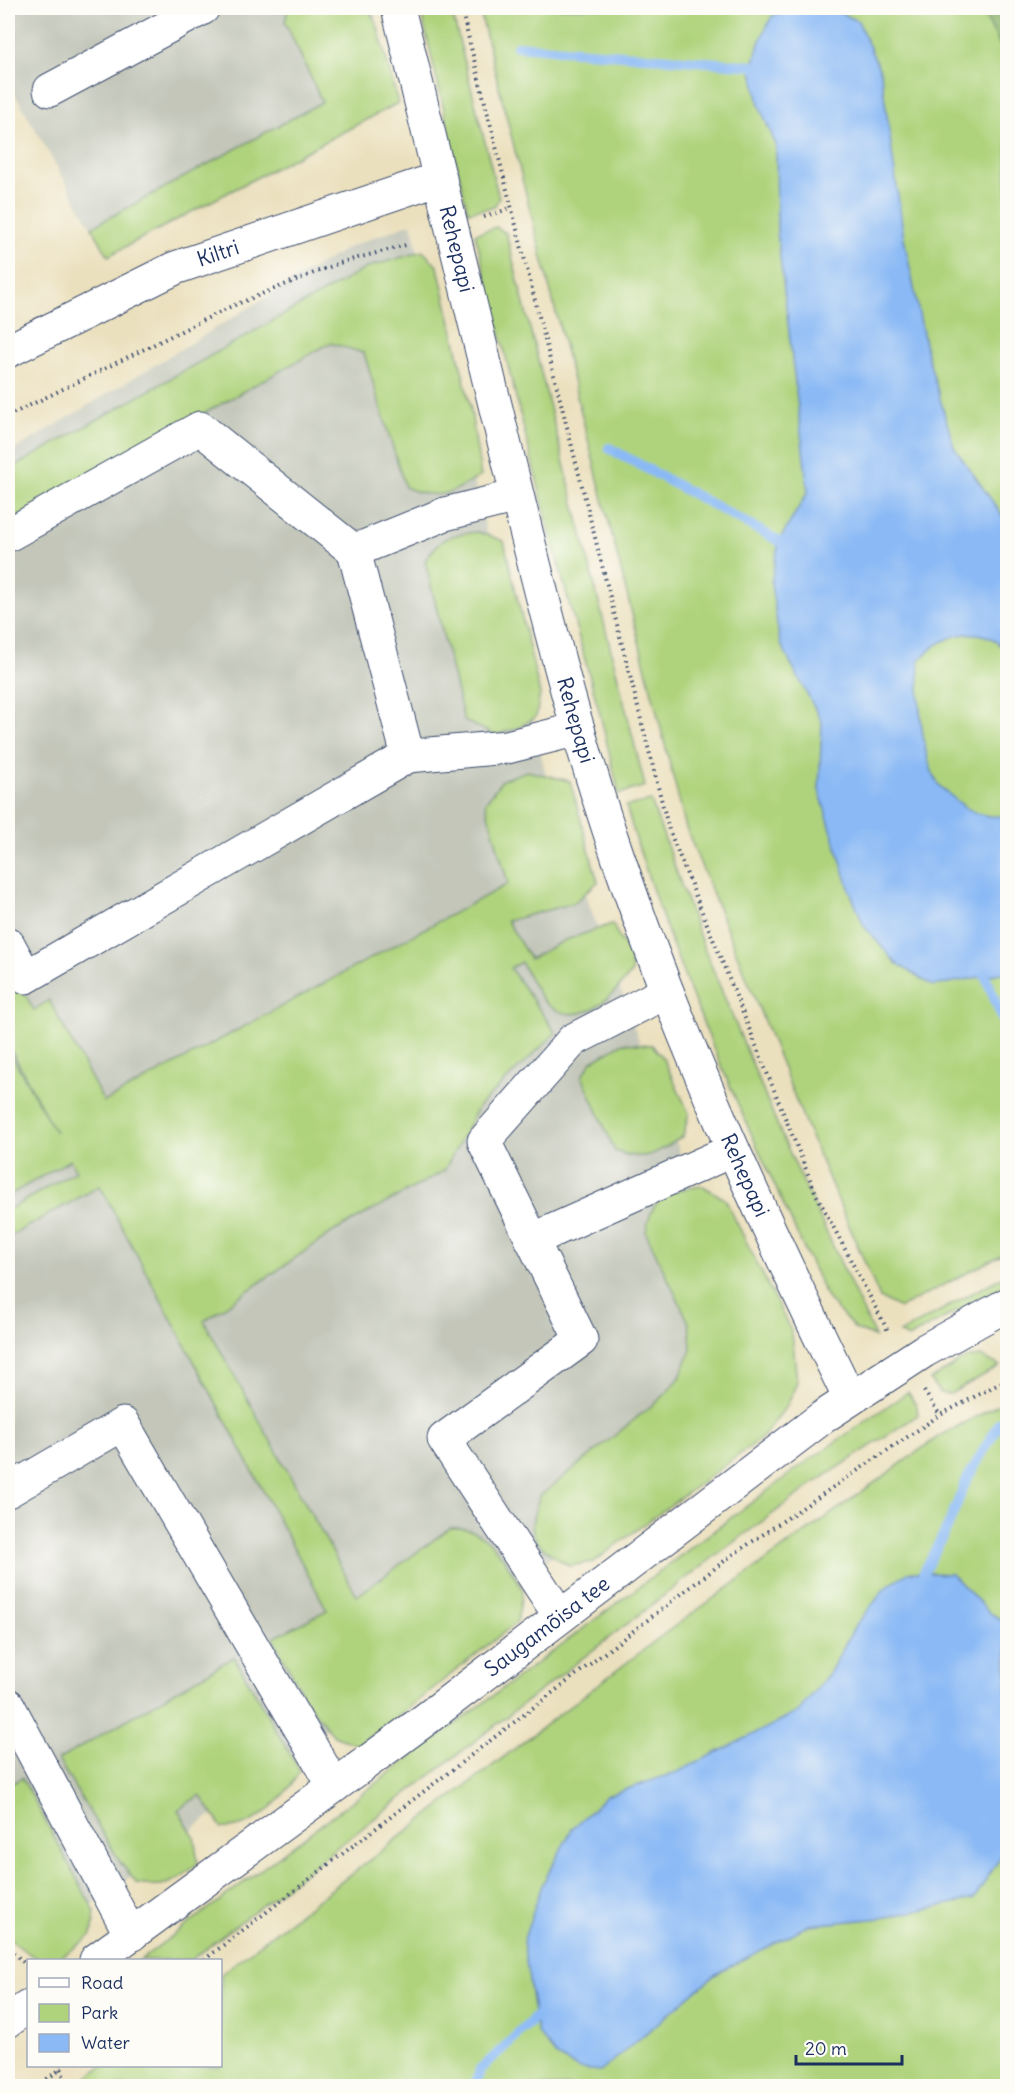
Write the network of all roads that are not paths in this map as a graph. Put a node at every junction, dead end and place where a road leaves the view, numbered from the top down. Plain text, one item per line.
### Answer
1 (205, 8) edge
2 (398, 8) edge
3 (50, 90) dead end
4 (440, 178) junction
5 (8, 351) edge
6 (517, 496) junction
7 (8, 535) edge
8 (354, 551) junction
9 (578, 729) junction
10 (408, 756) junction
11 (8, 944) edge
12 (666, 992) junction
13 (733, 1150) junction
14 (532, 1240) junction
15 (1008, 1304) edge
16 (850, 1399) junction
17 (8, 1491) edge
18 (560, 1616) junction
19 (8, 1705) edge
20 (334, 1786) junction
21 (131, 1935) junction
22 (97, 1959) edge
23 (27, 2008) edge
24 (8, 2021) edge

1 - 3 street
2 - 4 street, Rehepapi
4 - 5 street, Kiltri
4 - 6 street, Rehepapi
6 - 8 street
6 - 9 street, Rehepapi
7 - 8 street
8 - 10 street
9 - 10 street
9 - 12 street, Rehepapi
10 - 11 street
12 - 13 street, Rehepapi
12 - 14 street
13 - 14 street
13 - 16 street, Rehepapi
14 - 18 street
15 - 16 street, Saugamõisa tee
16 - 18 street, Saugamõisa tee
17 - 20 street
18 - 20 street, Saugamõisa tee
19 - 21 street
20 - 21 street, Saugamõisa tee
21 - 22 street, Saugamõisa tee
23 - 24 street

